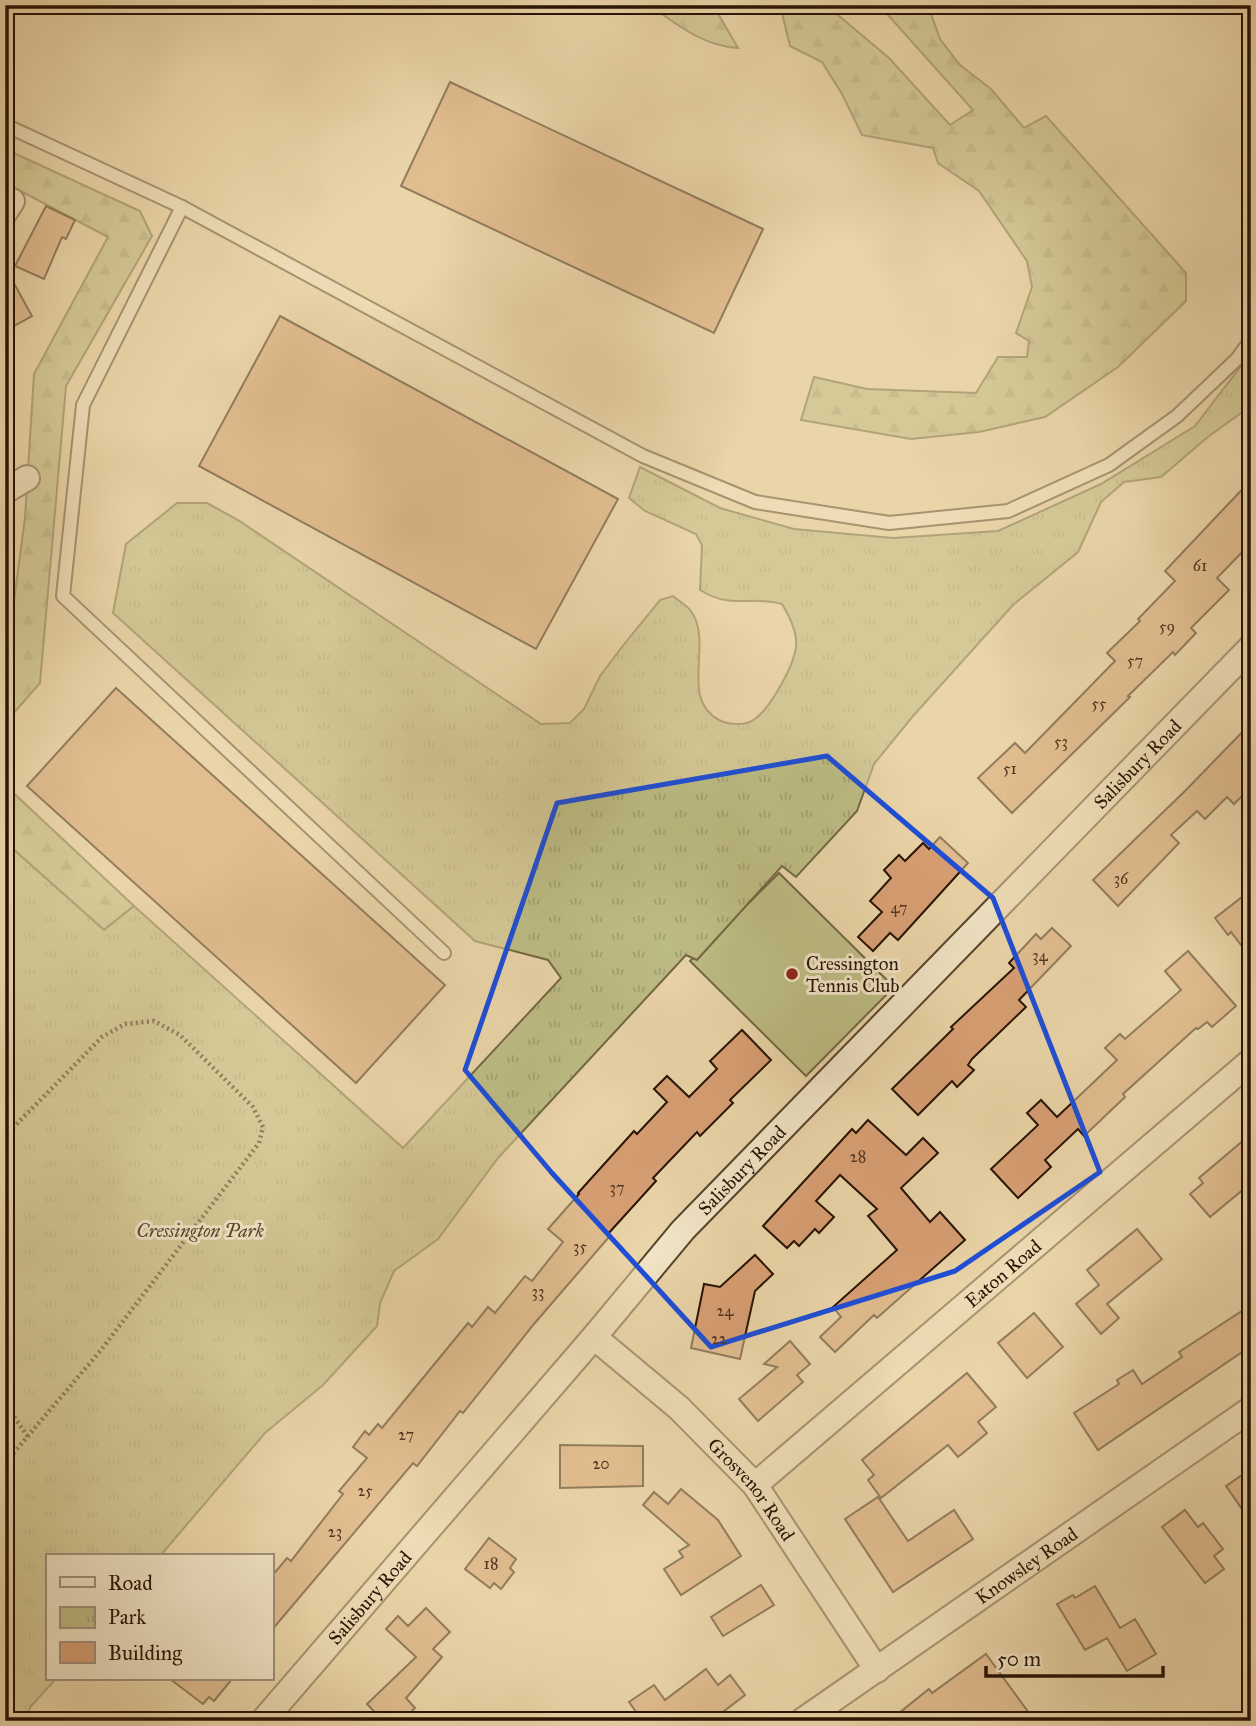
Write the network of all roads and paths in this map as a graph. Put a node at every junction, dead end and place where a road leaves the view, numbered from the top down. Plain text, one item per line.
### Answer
1 (5, 125) edge
2 (182, 207) junction
3 (1251, 340) edge
4 (27, 478) dead end
5 (5, 491) edge
6 (1251, 647) edge
7 (444, 953) dead end
8 (1251, 1061) edge
9 (5, 1136) edge
10 (594, 1337) junction
11 (5, 1403) edge
12 (1251, 1409) edge
13 (28, 1437) junction
14 (5, 1464) edge
15 (755, 1485) junction
16 (877, 1670) junction
17 (263, 1721) edge
18 (802, 1721) edge

1 - 2 lane
2 - 3 lane
2 - 7 lane
4 - 5 street
6 - 10 street, Salisbury Road
8 - 15 street, Eaton Road
9 - 13 path
10 - 15 street, Grosvenor Road
10 - 17 street, Salisbury Road
11 - 13 path
12 - 16 street, Knowsley Road
13 - 14 path
15 - 16 street, Grosvenor Road
16 - 18 street, Knowsley Road

